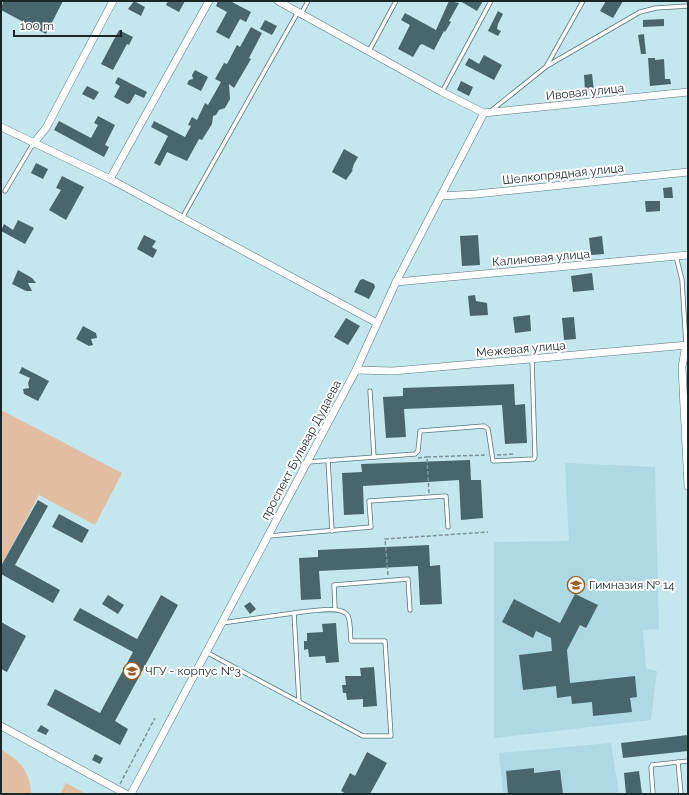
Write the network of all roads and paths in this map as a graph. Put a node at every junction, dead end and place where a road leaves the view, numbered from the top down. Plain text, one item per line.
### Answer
1 (113, 1) edge
2 (209, 1) edge
3 (278, 1) edge
4 (308, 1) edge
5 (396, 1) edge
6 (491, 1) edge
7 (583, 1) edge
8 (688, 6) edge
9 (299, 13) junction
10 (369, 51) junction
11 (547, 66) junction
12 (442, 92) junction
13 (688, 92) edge
14 (487, 112) junction
15 (1, 127) edge
16 (33, 144) junction
17 (688, 172) edge
18 (110, 179) junction
19 (5, 191) dead end
20 (441, 196) junction
21 (182, 218) junction
22 (676, 256) junction
23 (688, 256) edge
24 (396, 282) junction
25 (377, 323) junction
26 (687, 345) edge
27 (532, 359) junction
28 (356, 370) junction
29 (370, 391) dead end
30 (522, 454) dead end
31 (491, 455) junction
32 (374, 457) junction
33 (328, 460) junction
34 (307, 462) junction
35 (688, 486) edge
36 (430, 497) junction
37 (448, 527) dead end
38 (332, 531) junction
39 (488, 532) dead end
40 (268, 536) junction
41 (389, 580) junction
42 (334, 609) junction
43 (410, 610) dead end
44 (294, 613) junction
45 (221, 624) junction
46 (206, 652) junction
47 (299, 702) junction
48 (155, 718) dead end
49 (1, 726) edge
50 (688, 760) edge
51 (678, 762) junction
52 (117, 789) junction
53 (126, 794) edge
54 (131, 794) edge
55 (653, 794) edge
56 (681, 794) edge

1 - 16 street
2 - 18 street
3 - 9 street
4 - 9 lane
5 - 10 lane
6 - 12 lane
7 - 11 lane
8 - 11 lane
9 - 10 street
9 - 21 lane
10 - 12 street
11 - 14 lane
12 - 14 street
13 - 14 street, Ивовая улица
14 - 20 street, проспект Бульвар Дудаева
15 - 16 street
16 - 18 street
16 - 19 lane
17 - 20 street, Шелкопрядная улица
18 - 21 street
20 - 24 street, проспект Бульвар Дудаева
21 - 25 street
22 - 23 street, Калиновая улица
22 - 24 street, Калиновая улица
22 - 26 lane
24 - 25 street, проспект Бульвар Дудаева
25 - 28 street, проспект Бульвар Дудаева
26 - 27 street, Межевая улица
26 - 35 street
27 - 28 street, Межевая улица
27 - 31 lane
28 - 34 street, проспект Бульвар Дудаева
29 - 32 lane
30 - 31 path
31 - 32 lane
31 - 36 path
32 - 33 lane
33 - 34 lane
33 - 38 lane
34 - 40 street, проспект Бульвар Дудаева
36 - 37 lane
36 - 38 lane
38 - 40 lane
39 - 41 path
40 - 45 street, проспект Бульвар Дудаева
41 - 42 lane
41 - 43 lane
42 - 44 lane
42 - 47 lane
44 - 45 lane
44 - 47 lane
45 - 46 street, проспект Бульвар Дудаева
46 - 47 lane
46 - 54 street, проспект Бульвар Дудаева
48 - 52 path
49 - 52 street
50 - 51 lane
51 - 55 lane
51 - 56 lane
52 - 53 street

